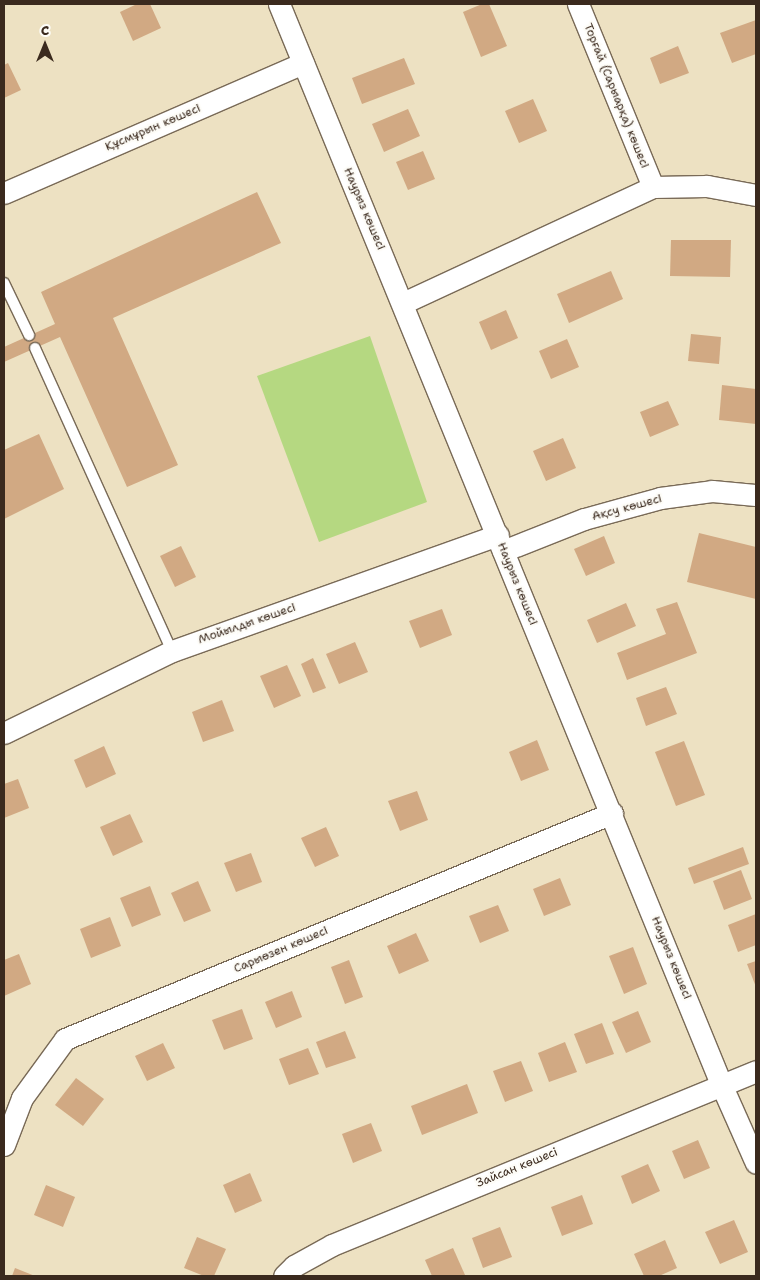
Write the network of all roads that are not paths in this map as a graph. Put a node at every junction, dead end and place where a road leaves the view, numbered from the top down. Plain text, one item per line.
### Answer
1 (279, 4) edge
2 (578, 4) edge
3 (303, 63) junction
4 (653, 187) junction
5 (4, 193) edge
6 (756, 195) edge
7 (4, 283) edge
8 (403, 303) junction
9 (29, 335) dead end
10 (35, 348) dead end
11 (756, 496) edge
12 (500, 543) junction
13 (172, 651) junction
14 (4, 733) edge
15 (612, 813) junction
16 (756, 1071) edge
17 (721, 1084) junction
18 (4, 1145) edge
19 (756, 1163) edge
20 (284, 1276) edge

1 - 3 street, Наурыз көшесі
2 - 4 street, Торғай (Сарыарқа) көшесі
3 - 5 street, Құсмұрын көшесі
3 - 8 street, Наурыз көшесі
4 - 6 street
4 - 8 street
7 - 9 lane
8 - 12 street, Наурыз көшесі
10 - 13 lane
11 - 12 street, Ақсу көшесі
12 - 13 street, Мойылды көшесі
12 - 15 street, Наурыз көшесі
13 - 14 street, Мойылды көшесі
15 - 17 street, Наурыз көшесі
15 - 18 street, Сарыөзен көшесі
16 - 17 street, Зайсан көшесі
17 - 19 street, Наурыз көшесі
17 - 20 street, Зайсан көшесі

